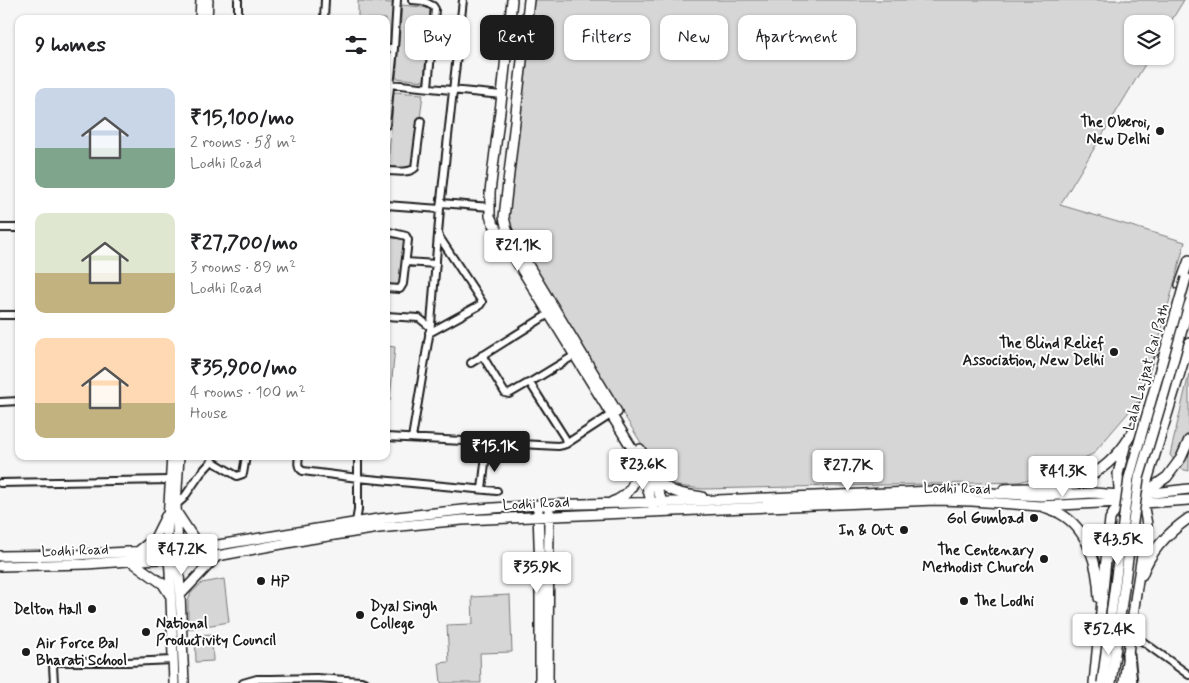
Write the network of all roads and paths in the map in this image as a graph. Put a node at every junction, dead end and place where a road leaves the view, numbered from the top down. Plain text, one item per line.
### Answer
1 (201, 0) edge
2 (208, 0) edge
3 (238, 0) edge
4 (325, 0) edge
5 (397, 0) edge
6 (412, 0) edge
7 (463, 0) edge
8 (512, 0) edge
9 (529, 0) edge
10 (200, 15) edge
11 (207, 15) edge
12 (238, 15) edge
13 (324, 15) edge
14 (390, 48) edge
15 (394, 48) junction
16 (390, 84) joint
17 (428, 88) junction
18 (453, 90) junction
19 (502, 94) junction
20 (421, 121) dead end
21 (390, 171) edge
22 (390, 205) edge
23 (441, 206) junction
24 (490, 207) junction
25 (0, 228) edge
26 (15, 228) edge
27 (390, 233) edge
28 (438, 235) junction
29 (1189, 260) edge
30 (406, 262) junction
31 (436, 264) junction
32 (1189, 268) edge
33 (390, 288) edge
34 (1189, 305) edge
35 (553, 312) junction
36 (15, 315) edge
37 (0, 316) edge
38 (390, 316) edge
39 (430, 330) junction
40 (1189, 343) edge
41 (575, 354) junction
42 (482, 356) junction
43 (471, 363) dead end
44 (529, 383) junction
45 (15, 401) edge
46 (0, 402) edge
47 (612, 414) junction
48 (390, 437) edge
49 (412, 438) junction
50 (1189, 440) edge
51 (566, 444) junction
52 (1126, 444) junction
53 (639, 454) junction
54 (486, 455) dead end
55 (172, 460) edge
56 (179, 460) edge
57 (211, 460) edge
58 (213, 460) edge
59 (245, 460) edge
60 (299, 460) edge
61 (358, 460) edge
62 (358, 478) junction
63 (170, 480) junction
64 (0, 483) edge
65 (1189, 488) edge
66 (482, 489) junction
67 (497, 490) dead end
68 (974, 492) junction
69 (1120, 499) junction
70 (1143, 499) junction
71 (714, 500) junction
72 (1189, 500) edge
73 (652, 502) junction
74 (662, 502) junction
75 (607, 504) junction
76 (538, 505) junction
77 (549, 505) junction
78 (1040, 506) junction
79 (173, 510) junction
80 (654, 512) junction
81 (666, 512) junction
82 (549, 516) junction
83 (538, 517) junction
84 (1189, 518) edge
85 (356, 522) junction
86 (200, 548) junction
87 (140, 550) junction
88 (168, 554) junction
89 (178, 554) junction
90 (1108, 554) junction
91 (0, 556) edge
92 (217, 556) junction
93 (1142, 557) junction
94 (131, 561) junction
95 (0, 566) edge
96 (1136, 593) junction
97 (181, 594) junction
98 (170, 595) junction
99 (1101, 626) junction
100 (1131, 633) junction
101 (1128, 655) junction
102 (173, 660) junction
103 (1189, 675) edge
104 (293, 681) edge
105 (54, 683) edge
106 (174, 683) edge
107 (184, 683) edge
108 (243, 683) edge
109 (366, 683) edge
110 (540, 683) edge
111 (548, 683) edge
112 (1094, 683) edge
113 (1102, 683) edge
114 (1111, 683) edge
115 (1124, 683) edge
116 (1131, 683) edge

1 - 10 main road
2 - 11 main road
3 - 12 street
4 - 13 street
5 - 15 street
6 - 17 street
7 - 18 street
8 - 19 main road
9 - 35 main road
14 - 15 street
15 - 16 street
16 - 17 street
17 - 18 street
18 - 19 street
18 - 23 street
19 - 24 main road
20 - 21 street
22 - 23 street
23 - 24 street
23 - 28 street
24 - 35 main road
25 - 26 street
27 - 30 street
28 - 31 street
28 - 39 street
29 - 52 main road
30 - 31 street
30 - 33 street
31 - 39 street
32 - 113 main road, Lala Lajpat Rai Path, bridge
34 - 114 main road, Lala Lajpat Rai Path, bridge
35 - 41 main road
35 - 42 street
35 - 53 main road
36 - 37 street
38 - 39 street
39 - 49 street
40 - 70 main road
41 - 44 street
41 - 47 main road
42 - 43 street
42 - 44 street
44 - 51 street
45 - 46 street
47 - 51 street
47 - 53 main road
48 - 49 street
49 - 51 street
50 - 70 main road
52 - 68 main road
52 - 69 main road
53 - 71 main road
53 - 73 main road
53 - 74 main road
53 - 75 main road
54 - 66 street
55 - 63 main road
56 - 79 main road
57 - 79 street
58 - 59 street
60 - 62 street
61 - 62 street
62 - 66 street
62 - 85 street
63 - 64 street
63 - 79 main road
65 - 70 main road, Lodhi Road
66 - 67 street
68 - 69 main road, Lodhi Road
68 - 71 main road, Lodhi Road
69 - 70 main road, Lodhi Road
69 - 70 main road, Lodhi Road
69 - 78 main road, Lodhi Road
69 - 90 main road
70 - 72 main road, Lodhi Road
70 - 93 main road
71 - 74 main road, Lodhi Road
73 - 74 main road, Lodhi Road
73 - 75 main road, Lodhi Road
73 - 80 main road
74 - 81 main road
75 - 77 main road, Lodhi Road
76 - 77 main road, Lodhi Road
76 - 83 main road
76 - 85 main road, Lodhi Road
77 - 82 main road
78 - 81 main road, Lodhi Road
78 - 99 main road
79 - 86 main road
79 - 87 main road
79 - 88 main road
79 - 89 main road
80 - 81 main road, Lodhi Road
80 - 82 main road, Lodhi Road
82 - 83 main road, Lodhi Road
82 - 111 main road
83 - 92 main road, Lodhi Road
83 - 110 main road
84 - 96 main road
85 - 86 main road, Lodhi Road
86 - 89 main road, Lodhi Road
87 - 88 main road
87 - 91 main road
88 - 89 main road, Lodhi Road
88 - 94 main road, Lodhi Road
88 - 98 main road
89 - 92 main road, Lodhi Road
89 - 97 main road
90 - 93 main road
90 - 99 main road
92 - 97 main road
93 - 96 main road
94 - 95 main road, Lodhi Road
94 - 98 main road
96 - 100 main road
97 - 107 main road
98 - 102 main road
99 - 112 main road
100 - 101 main road
100 - 103 street
101 - 115 main road
101 - 116 highway
102 - 105 street
102 - 106 main road
104 - 108 street
104 - 109 street

